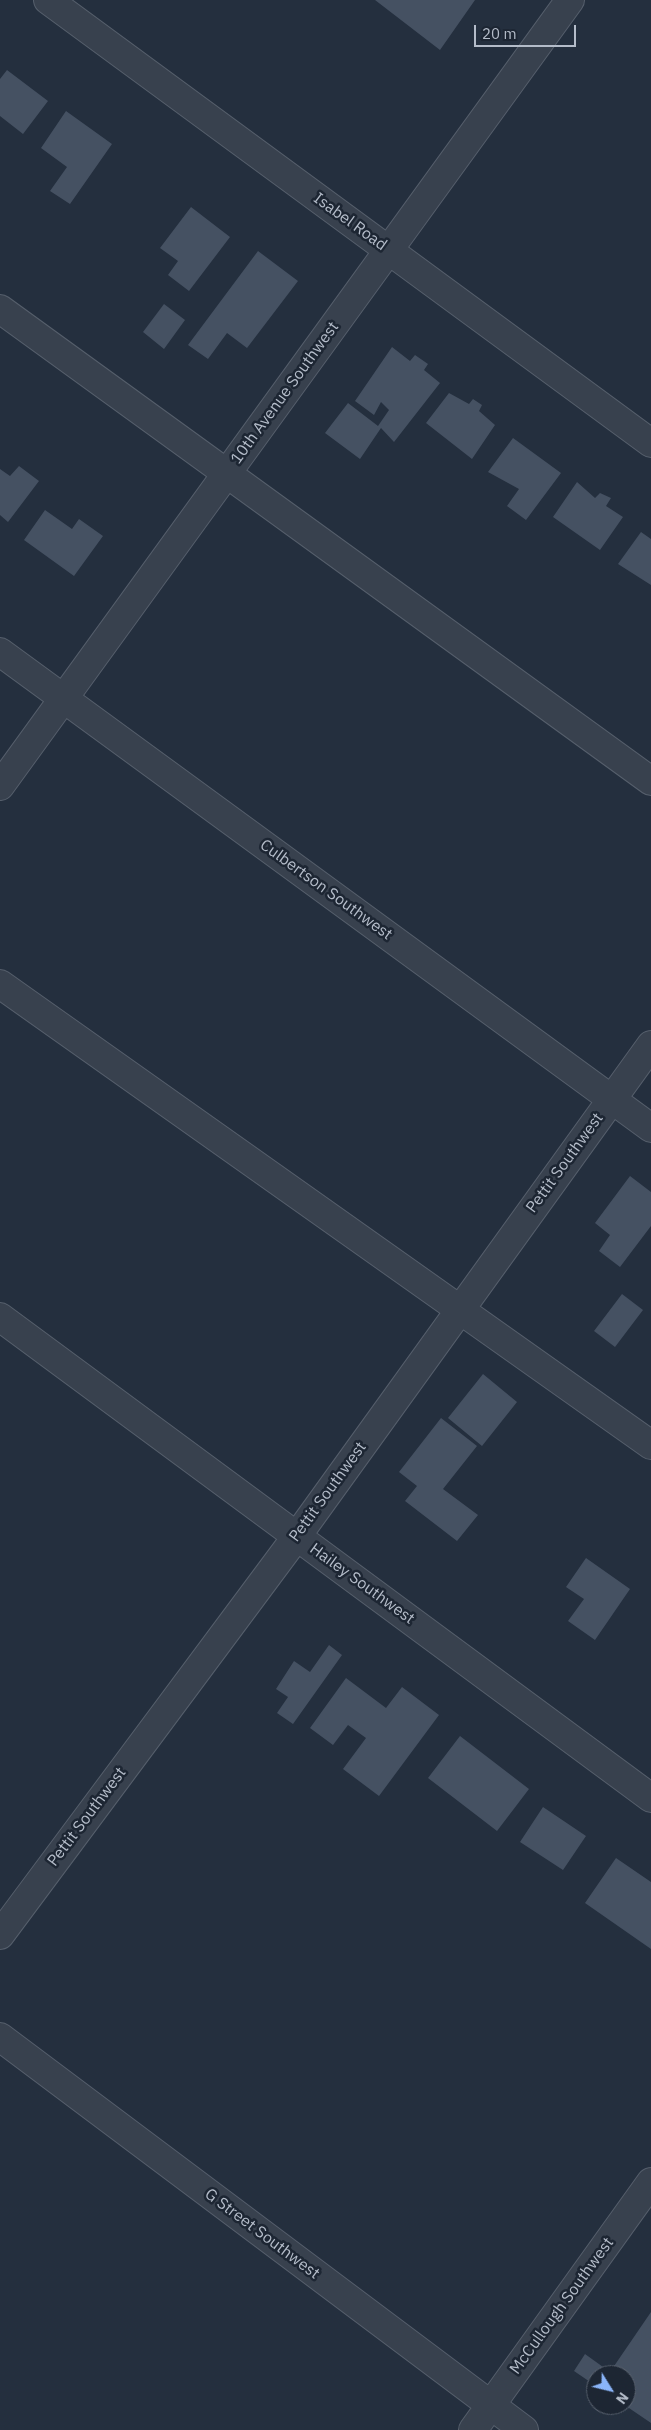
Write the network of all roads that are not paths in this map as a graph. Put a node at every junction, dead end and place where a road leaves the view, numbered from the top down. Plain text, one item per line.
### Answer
1 (48, 0) edge
2 (570, 0) edge
3 (388, 250) junction
4 (0, 310) edge
5 (651, 443) edge
6 (227, 474) junction
7 (0, 652) edge
8 (64, 698) junction
9 (651, 781) edge
10 (0, 786) edge
11 (0, 984) edge
12 (651, 1045) edge
13 (611, 1099) junction
14 (651, 1128) edge
15 (459, 1309) junction
16 (0, 1317) edge
17 (651, 1445) edge
18 (297, 1536) junction
19 (651, 1798) edge
20 (0, 1935) edge
21 (0, 2037) edge
22 (651, 2182) edge
23 (490, 2406) junction
24 (473, 2430) edge
25 (524, 2430) edge

1 - 3 street, Isabel Road
2 - 3 street, 10th Avenue Southwest
3 - 5 street, Isabel Road
3 - 6 street, 10th Avenue Southwest
4 - 6 street
6 - 8 street, 10th Avenue Southwest
6 - 9 street
7 - 8 street, Culbertson Southwest
8 - 10 street, 10th Avenue Southwest
8 - 13 street, Culbertson Southwest
11 - 15 street
12 - 13 street, Pettit Southwest
13 - 14 street, Culbertson Southwest
13 - 15 street, Pettit Southwest
15 - 17 street
15 - 18 street, Pettit Southwest
16 - 18 street, Hailey Southwest
18 - 19 street, Hailey Southwest
18 - 20 street, Pettit Southwest
21 - 23 street, G Street Southwest
22 - 23 street, McCullough Southwest
23 - 24 street, McCullough Southwest
23 - 25 street, G Street Southwest

